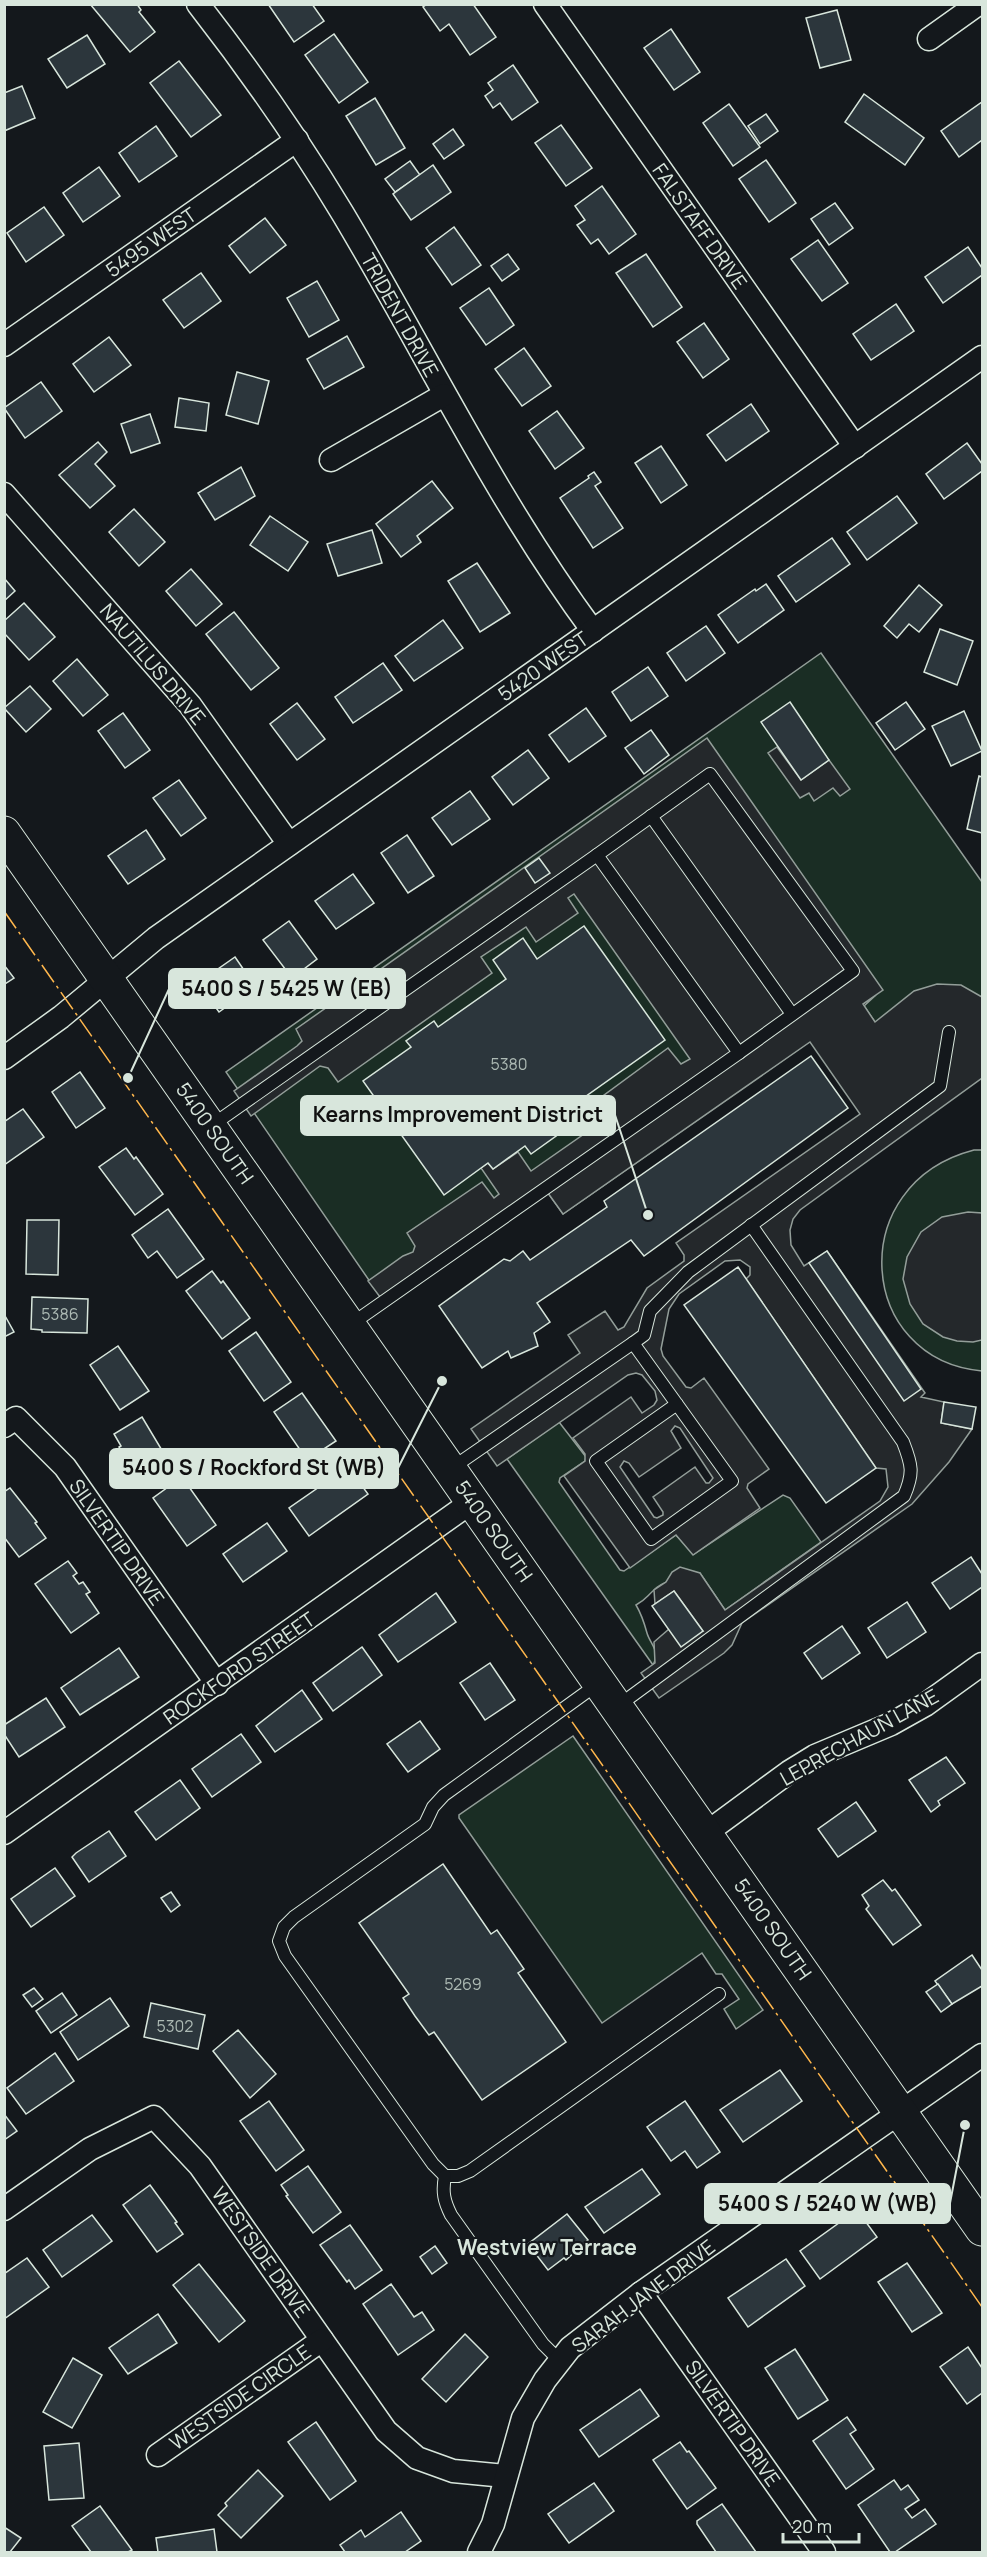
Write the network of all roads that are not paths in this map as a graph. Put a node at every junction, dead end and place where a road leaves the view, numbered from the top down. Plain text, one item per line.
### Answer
1 (198, 4) edge
2 (545, 4) edge
3 (978, 4) edge
4 (929, 39) dead end
5 (297, 140) junction
6 (4, 345) edge
7 (982, 357) edge
8 (444, 395) junction
9 (855, 447) junction
10 (331, 460) dead end
11 (4, 494) edge
12 (593, 631) junction
13 (651, 816) junction
14 (4, 833) edge
15 (289, 844) junction
16 (597, 855) junction
17 (107, 979) junction
18 (792, 1014) junction
19 (949, 1032) dead end
20 (739, 1053) junction
21 (4, 1058) edge
22 (210, 1126) junction
23 (751, 1225) junction
24 (350, 1325) junction
25 (633, 1343) junction
26 (677, 1404) junction
27 (4, 1426) edge
28 (451, 1469) junction
29 (473, 1501) junction
30 (982, 1664) edge
31 (217, 1684) junction
32 (608, 1695) junction
33 (4, 1833) edge
34 (706, 1833) junction
35 (719, 1994) dead end
36 (982, 2055) edge
37 (901, 2112) junction
38 (445, 2176) junction
39 (4, 2209) edge
40 (982, 2229) edge
41 (641, 2293) junction
42 (322, 2340) junction
43 (560, 2361) junction
44 (158, 2455) dead end
45 (505, 2476) junction
46 (479, 2553) edge
47 (824, 2553) edge

1 - 5 street, TRIDENT DRIVE
2 - 9 street, FALSTAFF DRIVE
3 - 4 street
5 - 6 street, 5495 WEST
5 - 8 street, TRIDENT DRIVE
7 - 9 street, 5420 WEST
8 - 10 street
8 - 12 street, TRIDENT DRIVE
9 - 12 street, 5420 WEST
11 - 15 street, NAUTILUS DRIVE
12 - 15 street, 5420 WEST
13 - 16 lane
13 - 18 lane
13 - 18 lane
14 - 17 main road, 5400 SOUTH
15 - 17 street, 5420 WEST
16 - 20 lane
16 - 22 lane
17 - 21 street, 5420 WEST
17 - 22 main road, 5400 SOUTH
18 - 20 lane
19 - 23 lane
20 - 24 lane
22 - 24 main road, 5400 SOUTH
23 - 25 lane
23 - 32 lane
24 - 28 main road, 5400 SOUTH
25 - 26 lane
25 - 28 lane
26 - 26 lane
27 - 31 street, SILVERTIP DRIVE
28 - 29 main road, 5400 SOUTH
29 - 31 street, ROCKFORD STREET
29 - 32 main road, 5400 SOUTH
30 - 34 street, LEPRECHAUN LANE
31 - 33 street, ROCKFORD STREET
32 - 34 main road, 5400 SOUTH
32 - 38 lane
34 - 37 main road, 5400 SOUTH
35 - 38 lane
36 - 37 street, SARAH JANE DRIVE
37 - 40 main road, 5400 SOUTH
37 - 41 street, SARAH JANE DRIVE
38 - 43 lane
39 - 42 street, WESTSIDE DRIVE
41 - 43 street, SARAH JANE DRIVE
41 - 47 street, SILVERTIP DRIVE
42 - 44 street, WESTSIDE CIRCLE
42 - 45 street, WESTSIDE DRIVE
43 - 45 street, SARAH JANE DRIVE
45 - 46 street, SARAH JANE DRIVE

